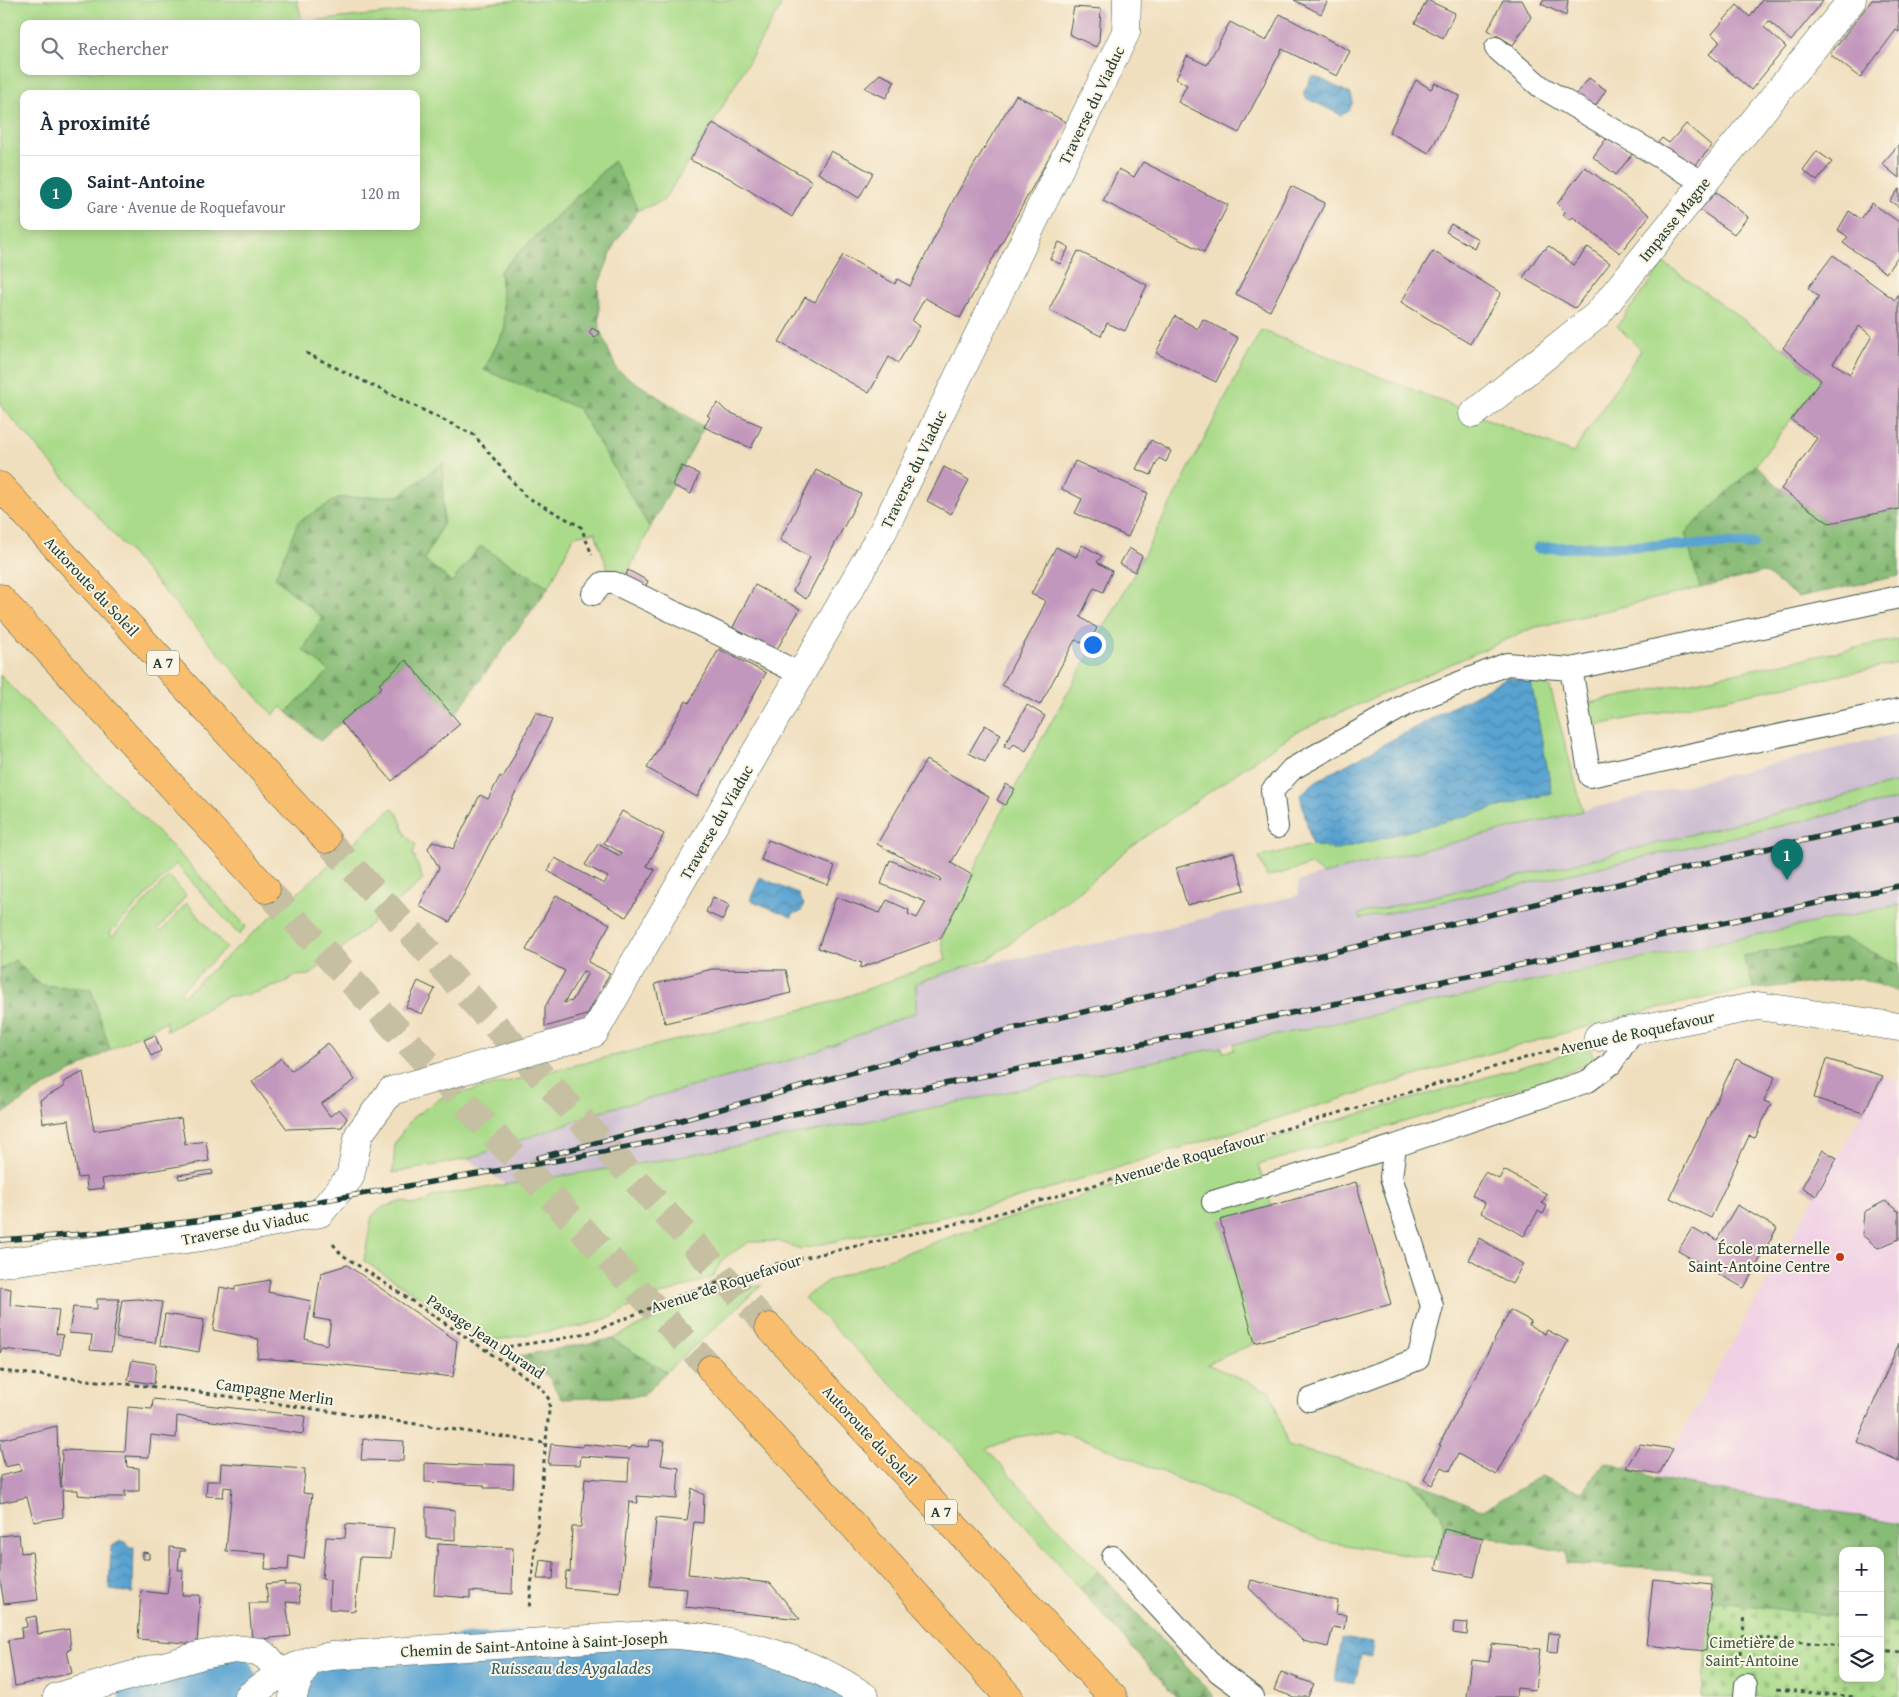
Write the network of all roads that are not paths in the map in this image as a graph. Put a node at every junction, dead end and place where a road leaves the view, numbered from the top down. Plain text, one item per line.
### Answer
1 (1127, 0) edge
2 (1852, 0) edge
3 (1496, 48) dead end
4 (1704, 183) junction
5 (1473, 414) dead end
6 (2, 488) edge
7 (598, 589) road end
8 (1899, 597) edge
9 (0, 598) edge
10 (1571, 669) junction
11 (801, 674) junction
12 (1899, 710) edge
13 (1277, 827) dead end
14 (326, 839) tunnel mouth
15 (266, 890) tunnel mouth
16 (1899, 1027) edge
17 (1634, 1029) junction
18 (1598, 1036) road end
19 (1395, 1146) junction
20 (1213, 1202) dead end
21 (0, 1263) edge
22 (769, 1327) tunnel mouth
23 (711, 1369) tunnel mouth
24 (1308, 1400) dead end
25 (1114, 1557) dead end
26 (311, 1660) junction
27 (280, 1673) junction
28 (57, 1697) edge
29 (248, 1697) edge
30 (293, 1697) edge
31 (865, 1697) edge
32 (1009, 1697) edge
33 (1113, 1697) edge
34 (1253, 1697) edge

1 - 11 street, Traverse du Viaduc
2 - 4 street, Impasse Magne
3 - 4 lane
4 - 5 street, Impasse Magne
6 - 14 highway, Autoroute du Soleil / A 7
7 - 11 lane
8 - 10 lane
9 - 15 highway
10 - 12 lane
10 - 13 lane
11 - 21 street, Traverse du Viaduc
16 - 17 street, Avenue de Roquefavour
17 - 18 street, Avenue de Roquefavour
17 - 19 lane
19 - 20 lane
19 - 24 lane
22 - 33 highway, Autoroute du Soleil / A 7
23 - 32 highway
25 - 34 lane
26 - 27 street, Chemin de Saint-Antoine à Saint-Joseph
26 - 30 street
26 - 31 street, Chemin de Saint-Antoine à Saint-Joseph
27 - 28 street
27 - 29 street, Chemin de Saint-Antoine à Saint-Joseph

